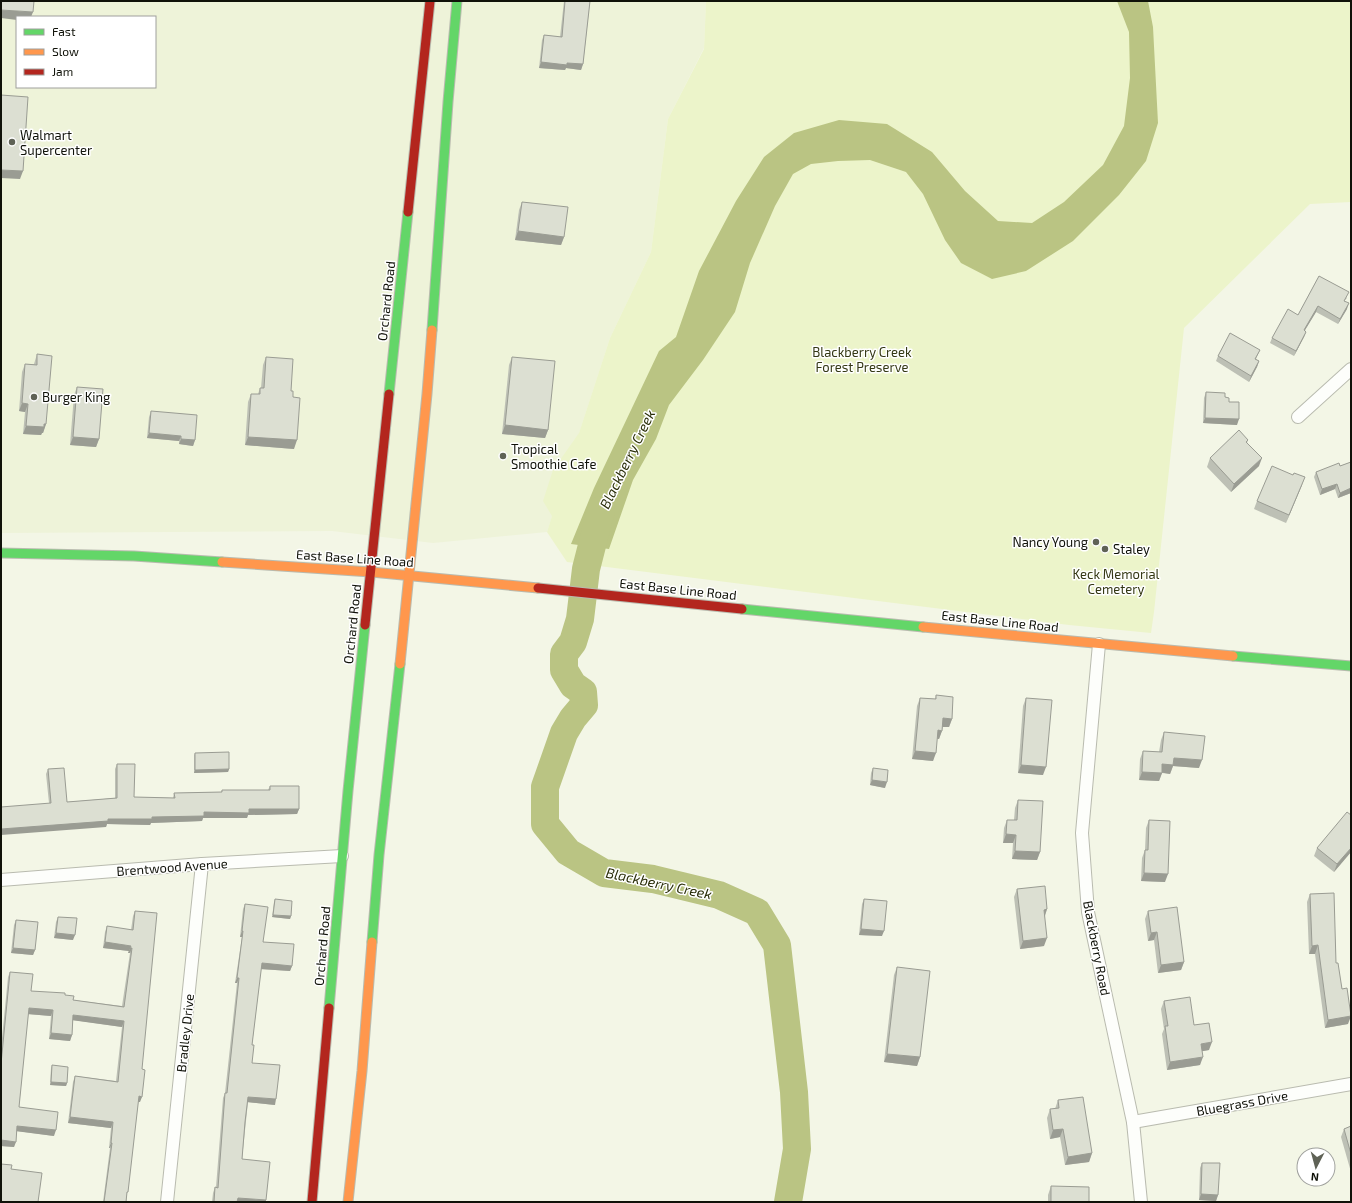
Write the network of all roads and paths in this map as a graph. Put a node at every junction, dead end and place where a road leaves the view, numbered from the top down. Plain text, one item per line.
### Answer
1 (430, 1) edge
2 (457, 1) edge
3 (1351, 369) edge
4 (1298, 417) dead end
5 (1, 553) edge
6 (371, 572) junction
7 (410, 576) junction
8 (1099, 644) junction
9 (1351, 666) edge
10 (342, 856) junction
11 (202, 864) junction
12 (1, 880) edge
13 (1351, 1084) edge
14 (1133, 1122) junction
15 (167, 1202) edge
16 (312, 1202) edge
17 (348, 1202) edge
18 (1141, 1202) edge

1 - 6 main road, Orchard Road
2 - 7 main road
3 - 4 street
5 - 6 main road, East Base Line Road
6 - 7 main road, East Base Line Road
6 - 10 main road, Orchard Road
7 - 8 main road, East Base Line Road
7 - 17 main road
8 - 9 main road, East Base Line Road
8 - 14 street, Blackberry Road
10 - 11 street, Brentwood Avenue
10 - 16 main road, Orchard Road
11 - 12 street, Brentwood Avenue
11 - 15 street, Bradley Drive
13 - 14 street, Bluegrass Drive
14 - 18 street, Blackberry Road

